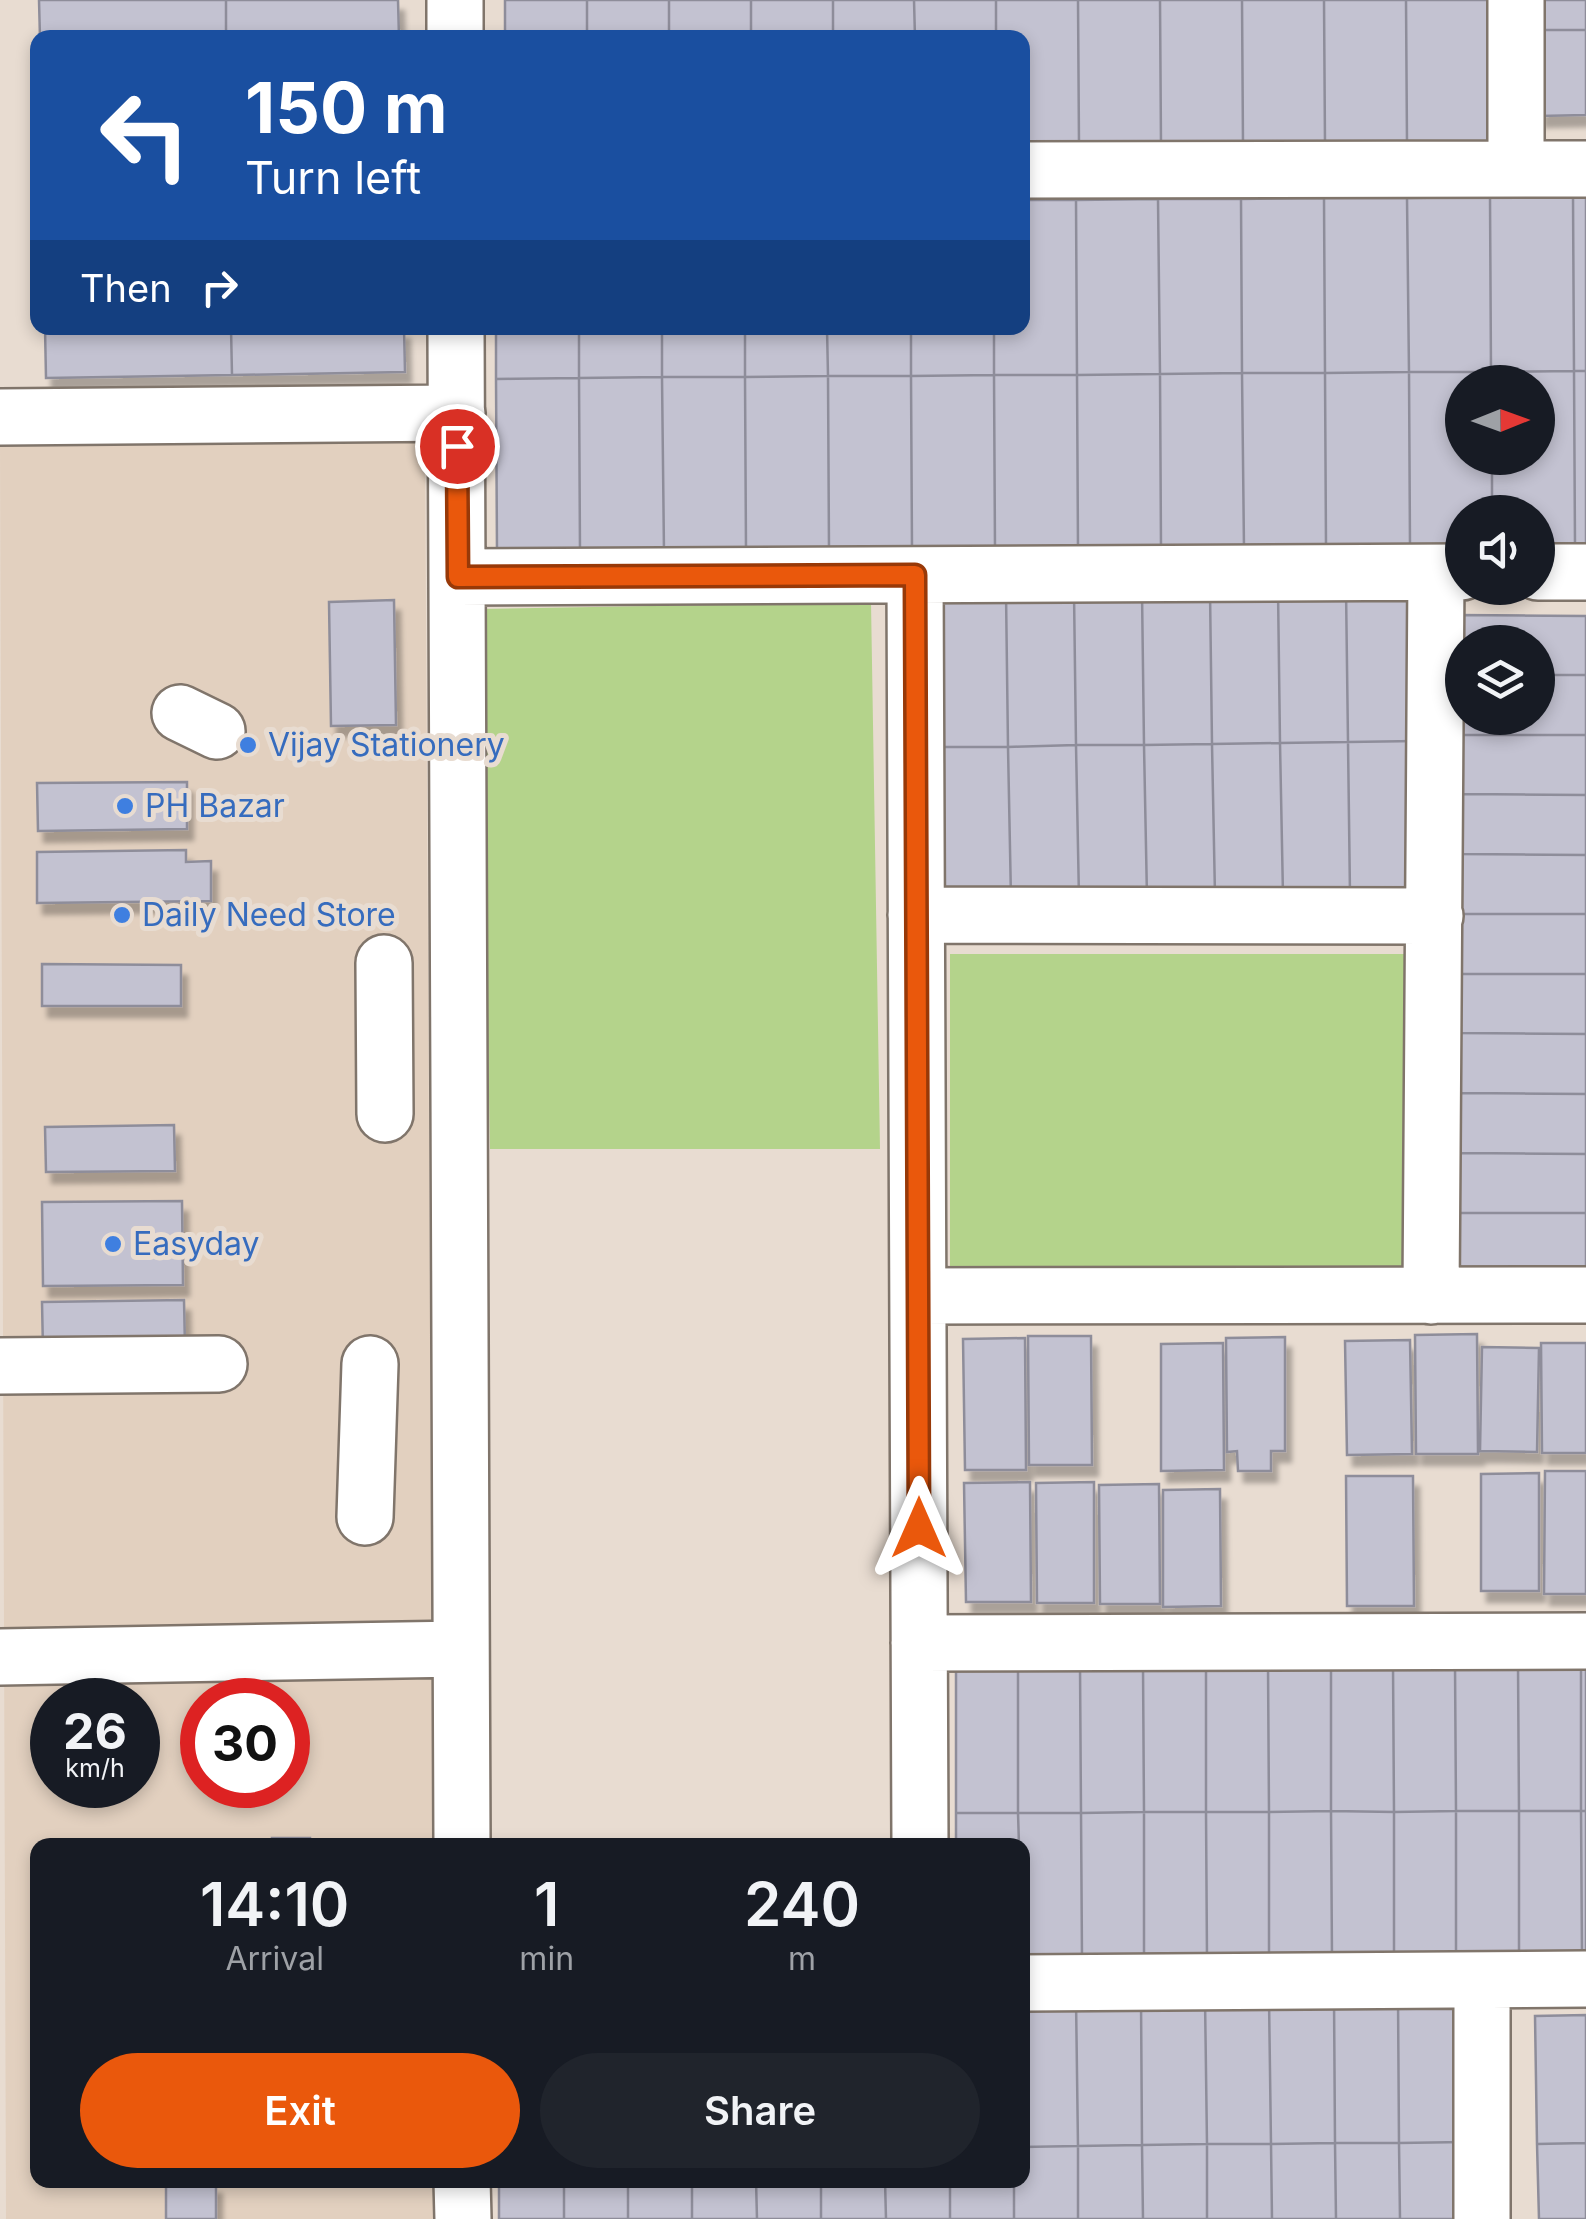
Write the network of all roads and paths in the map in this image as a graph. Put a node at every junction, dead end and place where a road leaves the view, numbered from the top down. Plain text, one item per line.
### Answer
1 (455, 0) edge
2 (1516, 0) edge
3 (456, 30) edge
4 (1516, 169) junction
5 (1586, 169) edge
6 (1030, 170) edge
7 (456, 335) edge
8 (457, 413) junction
9 (0, 416) edge
10 (1445, 572) edge
11 (1555, 572) edge
12 (1586, 572) edge
13 (915, 575) junction
14 (458, 577) junction
15 (1449, 605) edge
16 (916, 915) junction
17 (1436, 916) junction
18 (384, 964) dead end
19 (385, 1114) dead end
20 (918, 1296) junction
21 (1431, 1296) junction
22 (1586, 1296) edge
23 (220, 1364) dead end
24 (370, 1364) dead end
25 (0, 1366) edge
26 (365, 1517) dead end
27 (1586, 1641) edge
28 (919, 1643) junction
29 (461, 1649) junction
30 (0, 1656) edge
31 (462, 1838) edge
32 (920, 1838) edge
33 (1586, 1979) edge
34 (1482, 1980) junction
35 (1030, 1983) edge
36 (462, 2188) edge
37 (462, 2219) edge
38 (1482, 2219) edge

1 - 3 street
2 - 4 street
4 - 5 street
4 - 6 street
7 - 8 street
8 - 9 street
8 - 14 street
10 - 13 street
11 - 12 street
13 - 14 street
13 - 16 street
14 - 29 street
15 - 17 street
16 - 17 street
16 - 20 street
17 - 21 street
18 - 19 street
20 - 21 street
20 - 28 street
21 - 22 street
23 - 25 street
24 - 26 street
27 - 28 street
28 - 32 street
29 - 30 street
29 - 31 street
33 - 34 street
34 - 35 street
34 - 38 street
36 - 37 street

